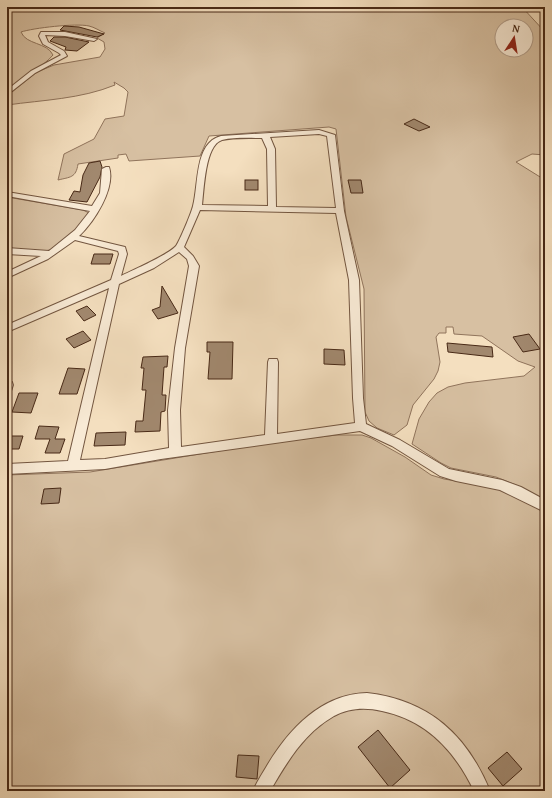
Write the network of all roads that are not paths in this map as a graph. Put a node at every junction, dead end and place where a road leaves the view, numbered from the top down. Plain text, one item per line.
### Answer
1 (94, 39) dead end
2 (7, 93) edge
3 (265, 135) junction
4 (106, 169) dead end
5 (7, 194) edge
6 (197, 207) junction
7 (95, 209) junction
8 (272, 209) junction
9 (340, 211) junction
10 (74, 237) junction
11 (179, 248) junction
12 (7, 251) edge
13 (51, 254) junction
14 (7, 275) edge
15 (115, 282) junction
16 (7, 329) edge
17 (273, 362) dead end
18 (361, 427) junction
19 (271, 439) junction
20 (175, 452) junction
21 (73, 466) junction
22 (7, 469) edge
23 (545, 507) edge
24 (261, 791) edge
25 (482, 791) edge

1 - 2 street
3 - 6 street
3 - 8 street
3 - 9 street
4 - 7 street
5 - 7 street
6 - 8 street
6 - 11 street
7 - 10 street
8 - 9 street
9 - 18 street
10 - 13 street
10 - 15 street
11 - 15 street
11 - 20 street
12 - 13 street
13 - 14 street
15 - 16 street
15 - 21 street
17 - 19 street
18 - 19 street
18 - 23 street
19 - 20 street
20 - 21 street
21 - 22 street
24 - 25 street

